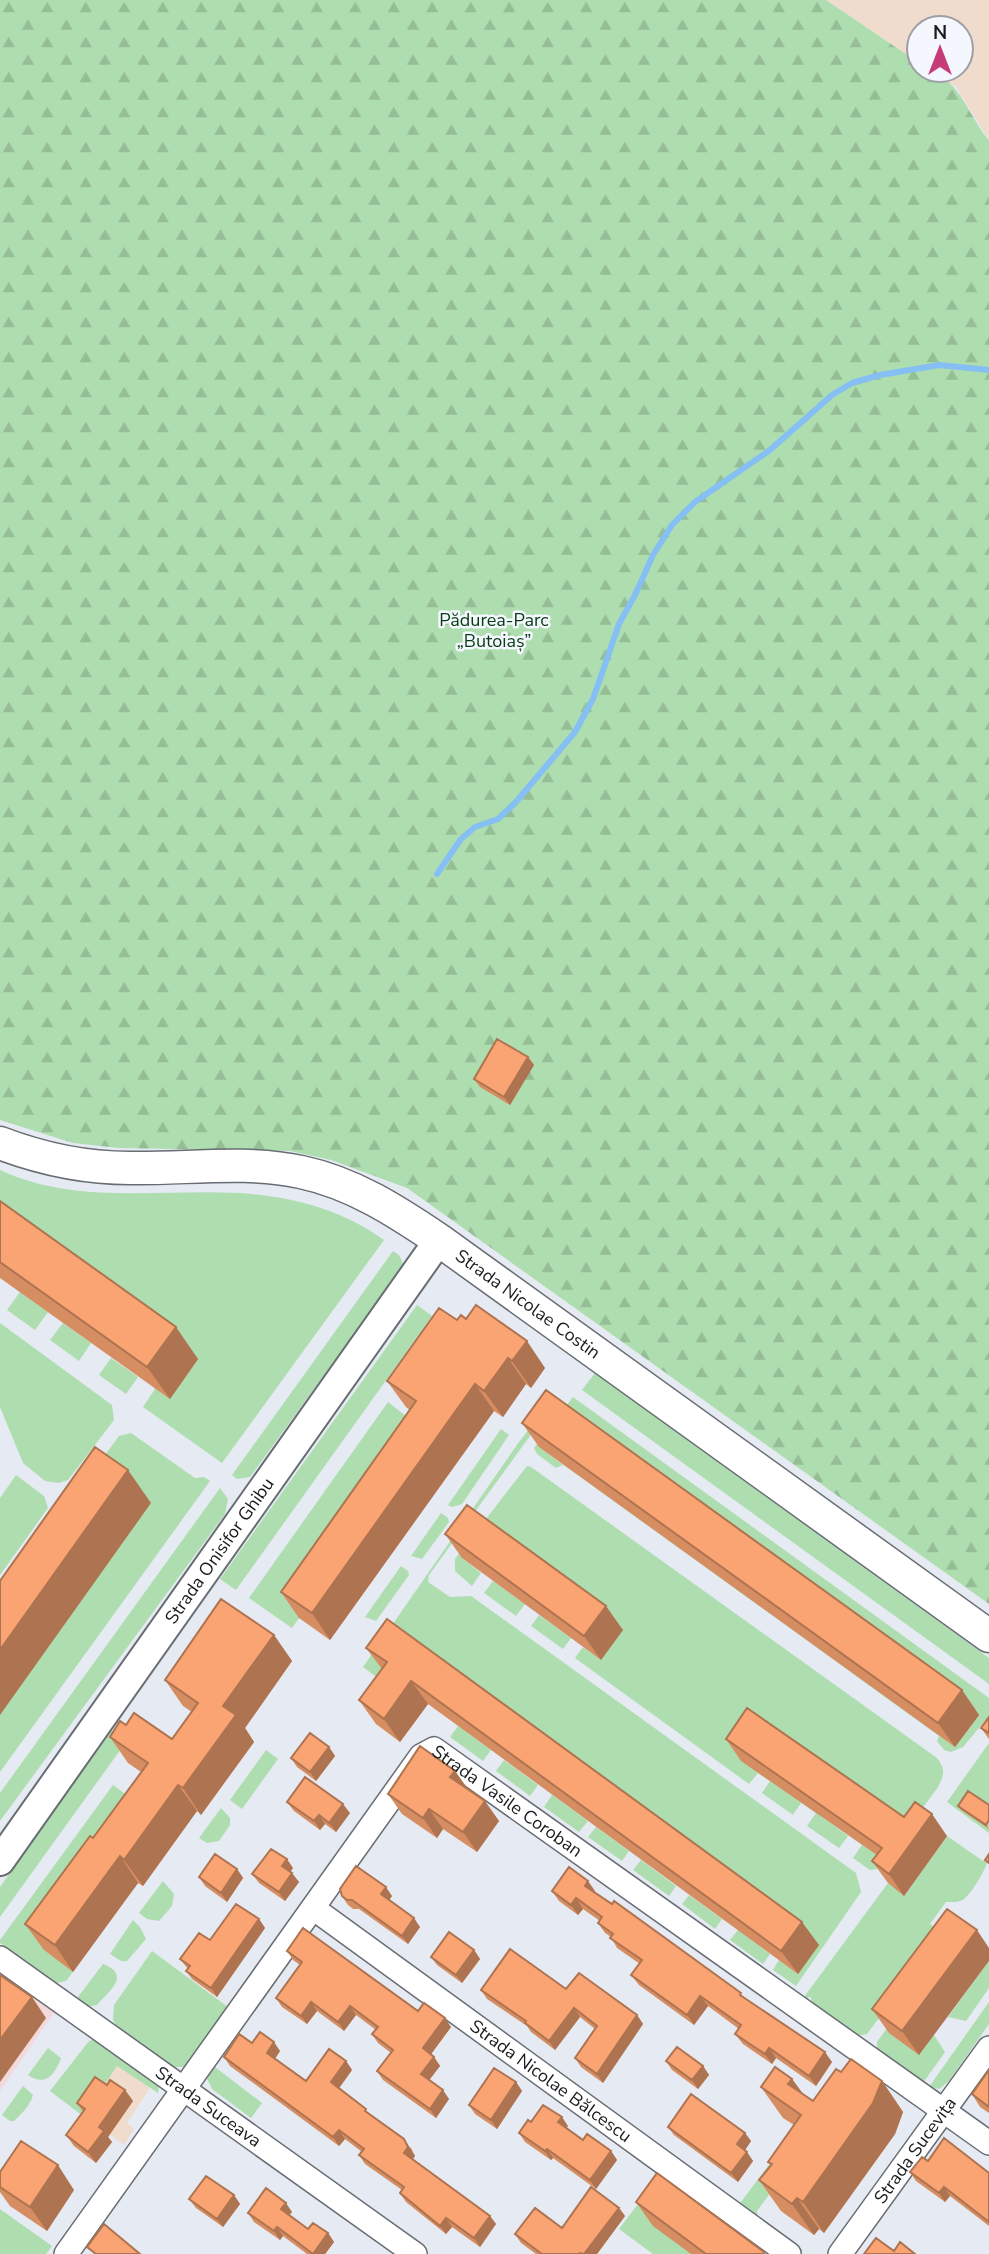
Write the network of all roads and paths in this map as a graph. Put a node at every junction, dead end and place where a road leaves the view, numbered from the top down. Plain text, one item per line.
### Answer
1 (0, 1143) edge
2 (439, 1240) junction
3 (989, 1636) edge
4 (0, 1861) edge
5 (313, 1908) junction
6 (0, 1958) edge
7 (989, 2048) edge
8 (184, 2088) junction
9 (943, 2110) junction
10 (989, 2143) edge
11 (66, 2254) edge
12 (415, 2254) edge
13 (789, 2254) edge
14 (840, 2254) edge

1 - 2 main road, Strada Nicolae Costin
2 - 3 main road, Strada Nicolae Costin
2 - 4 street, Strada Onisifor Ghibu
5 - 8 street, Strada Vasile Coroban
5 - 9 street, Strada Vasile Coroban
5 - 13 street, Strada Nicolae Bălcescu
6 - 8 street, Strada Suceava
7 - 9 street, Strada Sucevița
8 - 11 street, Strada Vasile Coroban
8 - 12 street, Strada Suceava
9 - 10 street, Strada Vasile Coroban
9 - 14 street, Strada Sucevița

